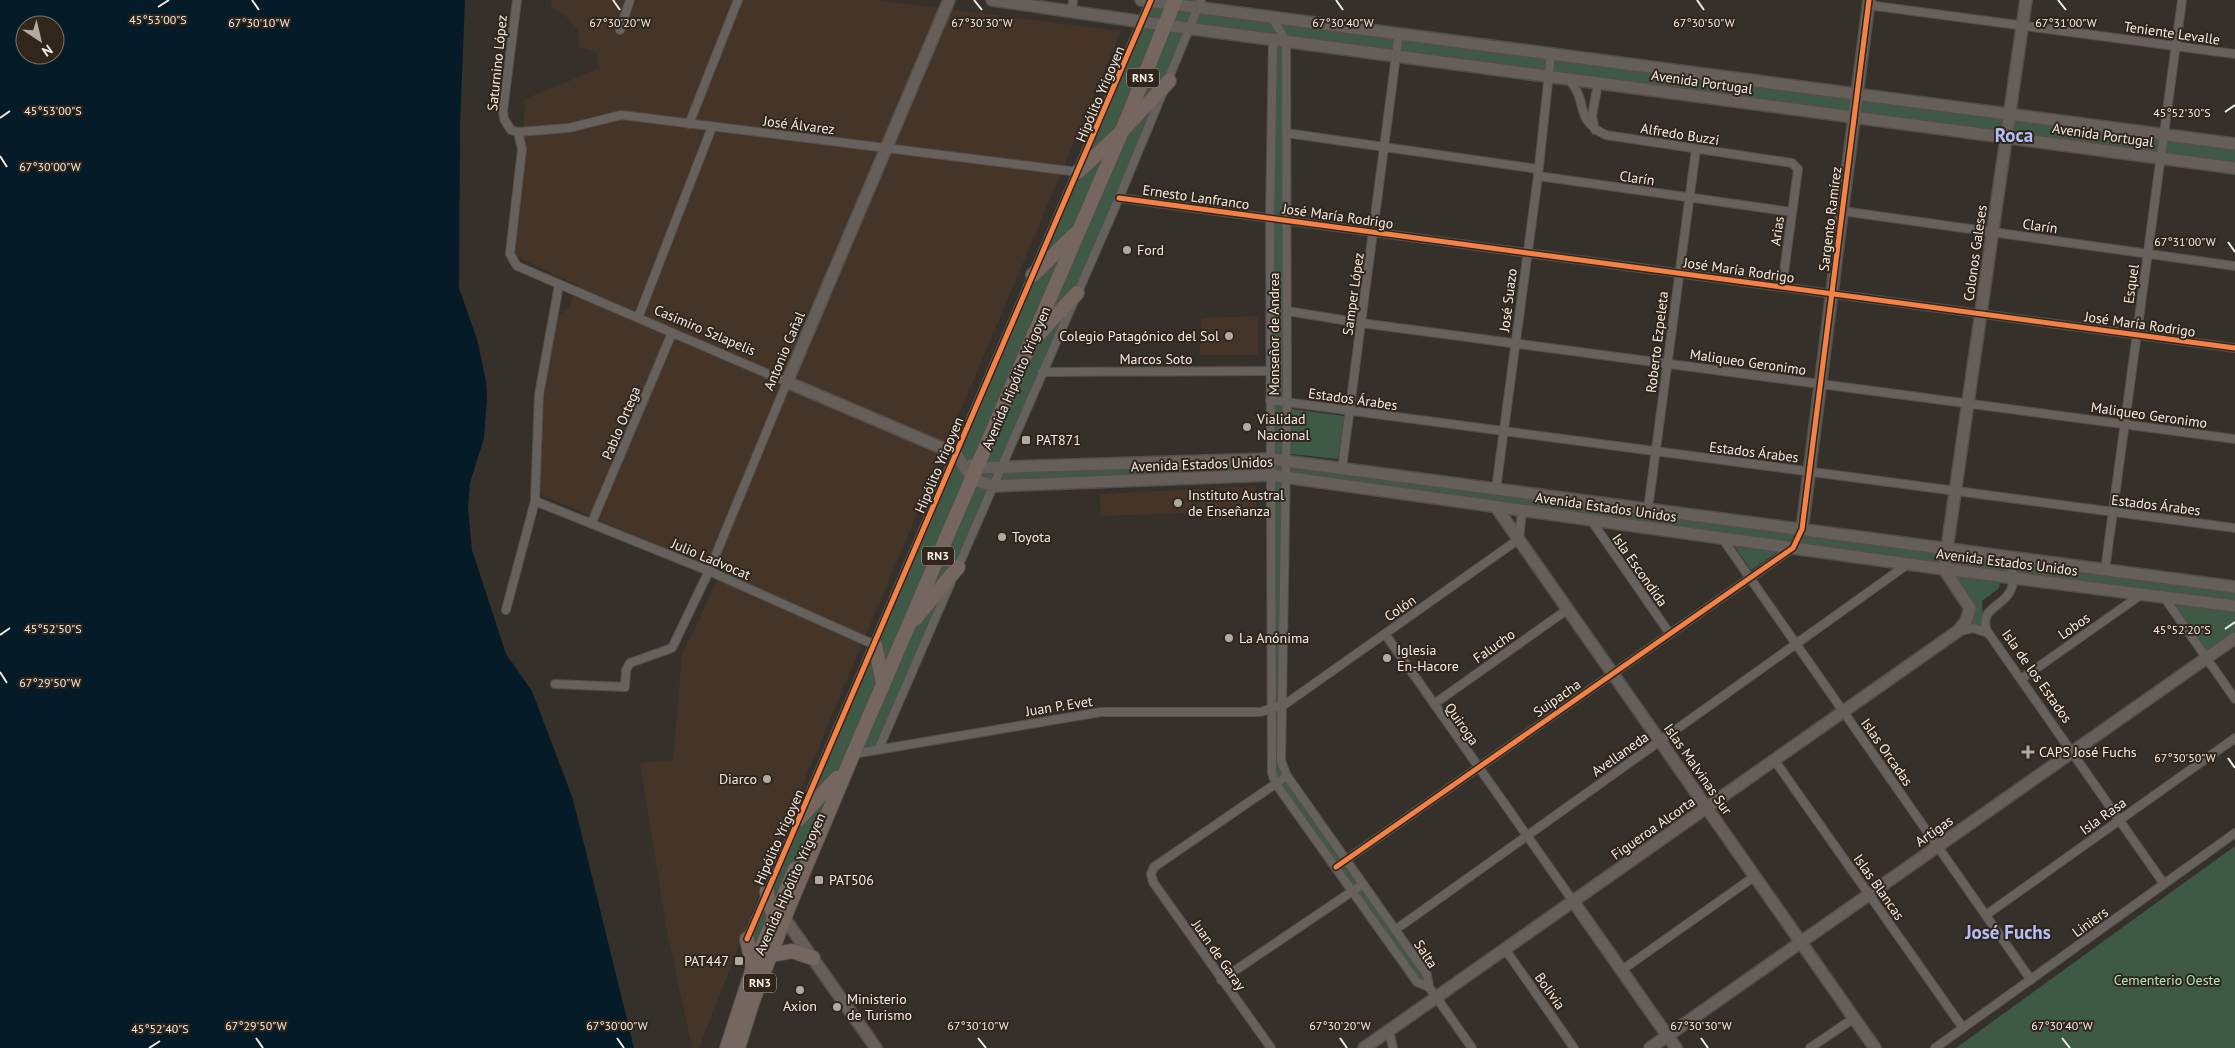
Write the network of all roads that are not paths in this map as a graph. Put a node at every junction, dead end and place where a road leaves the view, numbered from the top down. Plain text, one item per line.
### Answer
1 (516, 0) edge
2 (630, 0) edge
3 (738, 0) edge
4 (949, 0) edge
5 (992, 0) edge
6 (1147, 0) edge
7 (2026, 0) edge
8 (2182, 0) edge
9 (1174, 2) edge
10 (1869, 2) edge
11 (1200, 4) edge
12 (1072, 6) edge
13 (1270, 16) junction
14 (1143, 21) junction
15 (1164, 26) junction
16 (2022, 26) junction
17 (1191, 29) junction
18 (620, 30) dead end
19 (1399, 33) junction
20 (1273, 40) junction
21 (1286, 41) junction
22 (2176, 46) junction
23 (1551, 54) junction
24 (2235, 54) edge
25 (1396, 55) junction
26 (1549, 76) junction
27 (1568, 79) junction
28 (1168, 81) junction
29 (1598, 83) junction
30 (1857, 94) junction
31 (2010, 114) junction
32 (1854, 117) junction
33 (689, 124) junction
34 (712, 127) junction
35 (1595, 130) junction
36 (518, 132) junction
37 (1122, 132) junction
38 (1286, 134) junction
39 (2164, 134) junction
40 (2007, 138) junction
41 (2235, 144) edge
42 (1385, 147) junction
43 (885, 149) junction
44 (1696, 149) junction
45 (2162, 158) junction
46 (2235, 168) edge
47 (1078, 172) junction
48 (1538, 172) junction
49 (1798, 178) joint
50 (1119, 198) junction
51 (1690, 198) junction
52 (1842, 211) junction
53 (1792, 212) junction
54 (1270, 218) junction
55 (1285, 220) junction
56 (1079, 230) junction
57 (1374, 232) junction
58 (1993, 232) junction
59 (1527, 253) junction
60 (2148, 254) junction
61 (2235, 266) edge
62 (1678, 273) junction
63 (1033, 275) junction
64 (559, 284) junction
65 (1782, 287) junction
66 (1077, 293) junction
67 (1831, 294) junction
68 (1287, 311) junction
69 (1981, 314) junction
70 (638, 318) junction
71 (1361, 323) junction
72 (672, 333) junction
73 (2137, 335) junction
74 (1032, 341) junction
75 (1515, 344) junction
76 (2235, 348) edge
77 (1668, 364) junction
78 (1270, 371) junction
79 (1042, 372) junction
80 (787, 382) junction
81 (1820, 384) junction
82 (1270, 400) junction
83 (1287, 403) junction
84 (1969, 404) junction
85 (1349, 412) junction
86 (2125, 424) junction
87 (1503, 432) junction
88 (2235, 439) edge
89 (1656, 452) junction
90 (958, 458) junction
91 (1270, 459) junction
92 (1286, 461) junction
93 (1002, 466) junction
94 (1342, 468) junction
95 (1808, 472) junction
96 (974, 473) junction
97 (1270, 475) junction
98 (1286, 478) junction
99 (993, 486) junction
100 (1496, 489) junction
101 (1956, 491) junction
102 (535, 501) junction
103 (1496, 507) junction
104 (1648, 509) junction
105 (1522, 511) junction
106 (2113, 512) junction
107 (1591, 520) junction
108 (592, 522) junction
109 (2235, 528) edge
110 (1802, 530) junction
111 (1722, 538) junction
112 (1520, 539) junction
113 (1792, 548) junction
114 (1948, 550) junction
115 (2008, 558) junction
116 (1908, 564) junction
117 (958, 567) junction
118 (1944, 569) junction
119 (2105, 570) junction
120 (709, 571) junction
121 (2014, 577) junction
122 (1750, 578) junction
123 (2235, 587) edge
124 (2142, 594) junction
125 (2164, 598) junction
126 (2235, 606) edge
127 (1568, 609) junction
128 (506, 610) dead end
129 (1958, 631) junction
130 (904, 633) junction
131 (1988, 633) junction
132 (1385, 634) junction
133 (1670, 634) junction
134 (2235, 638) edge
135 (1796, 644) junction
136 (875, 645) junction
137 (2206, 657) junction
138 (1613, 673) junction
139 (2020, 679) junction
140 (883, 683) junction
141 (555, 684) dead end
142 (2235, 699) edge
143 (1434, 704) junction
144 (1284, 705) junction
145 (1271, 710) junction
146 (1844, 712) junction
147 (2235, 738) edge
148 (1660, 741) junction
149 (880, 748) junction
150 (2072, 752) junction
151 (853, 754) junction
152 (1775, 761) junction
153 (1479, 767) junction
154 (837, 778) junction
155 (1282, 780) junction
156 (1707, 808) junction
157 (799, 820) junction
158 (2119, 820) junction
159 (2235, 833) edge
160 (1527, 836) junction
161 (1938, 846) junction
162 (1346, 860) junction
163 (1336, 867) junction
164 (1755, 876) junction
165 (1363, 884) junction
166 (2164, 884) junction
167 (767, 891) junction
168 (1352, 891) junction
169 (1869, 894) junction
170 (1574, 902) junction
171 (1986, 915) junction
172 (779, 917) junction
173 (1395, 930) junction
174 (747, 939) joint
175 (1801, 942) junction
176 (1505, 949) junction
177 (770, 955) junction
178 (813, 958) junction
179 (753, 968) junction
180 (1622, 970) junction
181 (1221, 980) junction
182 (2031, 980) junction
183 (1429, 987) junction
184 (1436, 998) junction
185 (1854, 1018) junction
186 (1963, 1028) junction
187 (1389, 1030) junction
188 (1668, 1036) junction
189 (727, 1048) edge
190 (738, 1048) edge
191 (876, 1048) edge
192 (1271, 1048) edge
193 (1364, 1048) edge
194 (1393, 1048) edge
195 (1472, 1048) edge
196 (1574, 1048) edge
197 (1650, 1048) edge
198 (1676, 1048) edge
199 (1810, 1048) edge
200 (1875, 1048) edge
201 (1935, 1048) edge

1 - 36 street, Saturnino López
2 - 18 street
3 - 33 street
4 - 43 main road, Antonio Cañal
5 - 12 main road, Avenida Portugal
6 - 9 main road, Avenida Portugal
6 - 14 street, Hipólito Yrigoyen
7 - 16 main road, Colonos Galeses
8 - 22 street, Esquel
9 - 11 main road, Avenida Portugal
9 - 15 highway, Avenida Hipólito Yrigoyen / RN3
10 - 16 street, Teniente Levalle
10 - 30 main road, Sargento Ramírez
11 - 13 main road, Avenida Portugal
11 - 17 street
12 - 14 main road, Avenida Portugal
13 - 19 main road, Avenida Portugal
13 - 21 street
14 - 15 main road, Avenida Portugal
14 - 47 street, Hipólito Yrigoyen
15 - 17 main road, Avenida Portugal
15 - 37 highway, Avenida Hipólito Yrigoyen / RN3
16 - 22 street, Teniente Levalle
16 - 31 main road, Colonos Galeses
17 - 20 main road, Avenida Portugal
17 - 28 street
19 - 23 main road, Avenida Portugal
19 - 25 street, Samper López
20 - 21 main road, Avenida Portugal
20 - 54 street, Monseñor de Andrea
21 - 25 main road, Avenida Portugal
21 - 38 street, Monseñor de Andrea
22 - 24 street, Teniente Levalle
22 - 39 street, Esquel
23 - 26 street, José Suazo
23 - 30 main road, Avenida Portugal
25 - 26 main road, Avenida Portugal
25 - 42 street, Samper López
26 - 27 main road, Avenida Portugal
26 - 48 street, José Suazo
27 - 29 main road, Avenida Portugal
27 - 35 street
28 - 37 highway
28 - 50 street
29 - 32 main road, Avenida Portugal
29 - 35 street
30 - 31 main road, Avenida Portugal
30 - 32 main road, Sargento Ramírez
31 - 39 main road, Avenida Portugal
31 - 40 main road, Colonos Galeses
32 - 40 main road, Avenida Portugal
32 - 52 main road, Sargento Ramírez
33 - 34 street, José Álvarez
33 - 36 street, José Álvarez
34 - 43 street, José Álvarez
34 - 70 street
35 - 44 street, Alfredo Buzzi
36 - 64 street, Casimiro Szlapelis
37 - 47 highway
37 - 56 highway, Avenida Hipólito Yrigoyen / RN3
38 - 42 street, Clarín
38 - 55 street, Monseñor de Andrea
39 - 41 main road, Avenida Portugal
39 - 45 street, Esquel
40 - 45 main road, Avenida Portugal
40 - 58 main road, Colonos Galeses
42 - 48 street, Clarín
42 - 57 street, Samper López
43 - 47 street, José Álvarez
43 - 80 main road, Antonio Cañal
44 - 49 street, Alfredo Buzzi
44 - 51 street, Roberto Ezpeleta
45 - 46 main road, Avenida Portugal
45 - 60 street, Esquel
47 - 63 street, Hipólito Yrigoyen
48 - 51 street, Clarín
48 - 59 street, José Suazo
49 - 53 street, Arias
50 - 54 street, Ernesto Lanfranco
50 - 66 street
51 - 53 street, Clarín
51 - 62 street, Roberto Ezpeleta
52 - 58 street, Clarín
52 - 67 main road, Sargento Ramírez
53 - 65 street, Arias
54 - 55 street, José María Rodrigo
54 - 78 street, Monseñor de Andrea
55 - 57 street, José María Rodrigo
55 - 68 street, Monseñor de Andrea
56 - 63 highway
56 - 74 highway, Avenida Hipólito Yrigoyen / RN3
57 - 59 street, José María Rodrigo
57 - 71 street, Samper López
58 - 60 street, Clarín
58 - 69 main road, Colonos Galeses
59 - 62 street, José María Rodrigo
59 - 75 street, José Suazo
60 - 61 street, Clarín
60 - 73 street, Esquel
62 - 65 street, José María Rodrigo
62 - 77 street, Roberto Ezpeleta
63 - 90 street, Hipólito Yrigoyen
64 - 70 street, Casimiro Szlapelis
64 - 102 street
65 - 67 street, José María Rodrigo
66 - 74 highway
66 - 79 street
67 - 69 street, José María Rodrigo
67 - 81 main road, Sargento Ramírez
68 - 71 street, Maliqueo Geronimo
68 - 83 street, Monseñor de Andrea
69 - 73 street, José María Rodrigo
69 - 84 main road, Colonos Galeses
70 - 72 street, Casimiro Szlapelis
71 - 75 street, Maliqueo Geronimo
71 - 85 street, Samper López
72 - 80 street, Casimiro Szlapelis
72 - 108 street, Pablo Ortega
73 - 76 street, José María Rodrigo
73 - 86 street, Esquel
74 - 96 highway, Avenida Hipólito Yrigoyen / RN3
75 - 77 street, Maliqueo Geronimo
75 - 87 street, José Suazo
77 - 81 street, Maliqueo Geronimo
77 - 89 street, Roberto Ezpeleta
78 - 79 street, Marcos Soto
78 - 82 street, Monseñor de Andrea
79 - 93 street
80 - 90 main road, Casimiro Szlapelis
80 - 120 street, Antonio Cañal
81 - 84 street, Maliqueo Geronimo
81 - 95 main road, Sargento Ramírez
82 - 83 street, Estados Árabes
82 - 91 street, Monseñor de Andrea
83 - 85 street, Estados Árabes
83 - 92 street, Monseñor de Andrea
84 - 86 street, Maliqueo Geronimo
84 - 101 main road, Colonos Galeses
85 - 87 street, Estados Árabes
85 - 94 street, Samper López
86 - 88 street, Maliqueo Geronimo
86 - 106 street, Esquel
87 - 89 street, Estados Árabes
87 - 100 street, José Suazo
89 - 95 street, Estados Árabes
89 - 104 street, Roberto Ezpeleta
90 - 96 main road, Casimiro Szlapelis
90 - 136 street, Hipólito Yrigoyen
91 - 92 main road, Avenida Estados Unidos
91 - 93 main road, Avenida Estados Unidos
91 - 97 street, Monseñor de Andrea
92 - 94 main road, Avenida Estados Unidos
92 - 98 street, Monseñor de Andrea
93 - 96 main road, Avenida Estados Unidos
93 - 99 street
94 - 100 main road, Avenida Estados Unidos
95 - 101 street, Estados Árabes
95 - 110 main road, Sargento Ramírez
96 - 99 main road, Avenida Estados Unidos
96 - 130 highway, Avenida Hipólito Yrigoyen / RN3
97 - 98 main road, Avenida Estados Unidos
97 - 99 main road, Avenida Estados Unidos
97 - 145 street, Monseñor de Andrea
98 - 103 main road, Avenida Estados Unidos
98 - 144 street, Monseñor de Andrea
99 - 117 street
100 - 104 main road, Avenida Estados Unidos
101 - 106 street, Estados Árabes
101 - 114 main road, Colonos Galeses
102 - 108 street, Julio Ladvocat
102 - 128 street
103 - 105 main road, Avenida Estados Unidos
103 - 112 main road, Islas Malvinas Sur
104 - 110 main road, Avenida Estados Unidos
105 - 107 main road, Avenida Estados Unidos
105 - 112 street
106 - 109 street, Estados Árabes
106 - 119 street, Esquel
107 - 111 main road, Avenida Estados Unidos
107 - 133 street, Isla Escondida
108 - 120 street, Julio Ladvocat
110 - 113 street
110 - 114 main road, Avenida Estados Unidos
111 - 113 main road, Avenida Estados Unidos
111 - 122 street, Islas Orcadas
112 - 127 main road, Islas Malvinas Sur
112 - 132 street, Colón
113 - 116 main road, Avenida Estados Unidos
113 - 122 street, Suipacha
114 - 115 main road, Avenida Estados Unidos
114 - 118 main road, Colonos Galeses
115 - 119 main road, Avenida Estados Unidos
115 - 121 street
116 - 118 main road, Avenida Estados Unidos
116 - 135 street, Avellaneda
117 - 130 highway
117 - 149 street
118 - 121 main road, Avenida Estados Unidos
118 - 129 main road
119 - 123 main road, Avenida Estados Unidos
120 - 136 street, Julio Ladvocat
120 - 141 street, Antonio Cañal
121 - 124 main road, Avenida Estados Unidos
121 - 131 street, Isla de los Estados
122 - 133 street, Suipacha
122 - 135 street, Islas Orcadas
124 - 125 main road, Avenida Estados Unidos
124 - 139 street, Lobos
125 - 126 main road, Avenida Estados Unidos
125 - 137 street
127 - 138 main road, Islas Malvinas Sur
127 - 143 street, Falucho
129 - 131 street, Isla de los Estados
129 - 146 main road, Figueroa Alcorta
130 - 140 highway, Avenida Hipólito Yrigoyen / RN3
131 - 139 street, Isla de los Estados
132 - 143 street, Quiroga
132 - 144 street, Colón
133 - 138 street, Suipacha
134 - 137 main road, Artigas
135 - 146 street, Islas Orcadas
135 - 148 street, Avellaneda
136 - 140 highway
136 - 157 street, Hipólito Yrigoyen
137 - 142 street
137 - 150 main road, Artigas
138 - 148 main road, Islas Malvinas Sur
138 - 153 street, Suipacha
139 - 150 street, Isla de los Estados
140 - 151 highway, Avenida Hipólito Yrigoyen / RN3
143 - 153 street, Quiroga
144 - 145 street, Colón
144 - 155 street, Monseñor de Andrea
145 - 149 street, Juan P. Evet
145 - 155 street, Monseñor de Andrea
146 - 152 main road, Figueroa Alcorta
146 - 161 street, Islas Orcadas
147 - 158 street, Isla Rasa
148 - 156 main road, Islas Malvinas Sur
148 - 160 street, Avellaneda
149 - 151 street, Juan P. Evet
150 - 158 street, Isla de los Estados
150 - 161 main road, Artigas
151 - 154 highway, Avenida Hipólito Yrigoyen / RN3
151 - 172 highway, Avenida Hipólito Yrigoyen / RN3
152 - 156 main road, Figueroa Alcorta
152 - 169 street, Islas Blancas
153 - 160 street, Quiroga
153 - 162 street, Suipacha
154 - 157 highway
154 - 172 highway, Avenida Hipólito Yrigoyen / RN3
155 - 162 street, Salta
155 - 163 street, Salta
155 - 181 street, Juan de Garay
156 - 164 main road, Islas Malvinas Sur
156 - 170 main road, Figueroa Alcorta
157 - 167 street, Hipólito Yrigoyen
158 - 166 street, Isla de los Estados
158 - 171 street, Isla Rasa
159 - 166 street, Liniers
160 - 170 street, Quiroga
160 - 173 street, Avellaneda
161 - 169 main road, Artigas
161 - 171 street, Islas Orcadas
162 - 163 street, Suipacha
162 - 165 street, Salta
163 - 168 street, Salta
164 - 175 main road, Islas Malvinas Sur
164 - 180 street
165 - 168 street
165 - 173 street, Salta
166 - 182 street, Liniers
167 - 172 highway
167 - 174 street, Hipólito Yrigoyen
168 - 181 street
168 - 183 street, Salta
169 - 175 main road, Artigas
169 - 186 street, Islas Blancas
170 - 176 main road, Figueroa Alcorta
170 - 180 main road, Quiroga
171 - 182 street, Islas Orcadas
172 - 177 highway, Avenida Hipólito Yrigoyen / RN3
172 - 178 main road
172 - 179 highway, Avenida Hipólito Yrigoyen / RN3
173 - 183 street, Salta
174 - 179 highway
175 - 185 main road, Islas Malvinas Sur
175 - 188 main road, Artigas
176 - 184 main road, Figueroa Alcorta
176 - 196 street, Bolivia
177 - 178 highway
177 - 190 highway, Avenida Hipólito Yrigoyen / RN3
178 - 191 main road
179 - 189 highway, Avenida Hipólito Yrigoyen / RN3
180 - 188 main road, Quiroga
181 - 192 street, Juan de Garay
182 - 186 street, Liniers
183 - 184 street
184 - 187 main road, Figueroa Alcorta
184 - 195 street
185 - 199 street
185 - 200 main road, Islas Malvinas Sur
186 - 201 street, Liniers
187 - 193 main road, Figueroa Alcorta
187 - 194 street
188 - 197 main road, Artigas
188 - 198 main road, Quiroga

